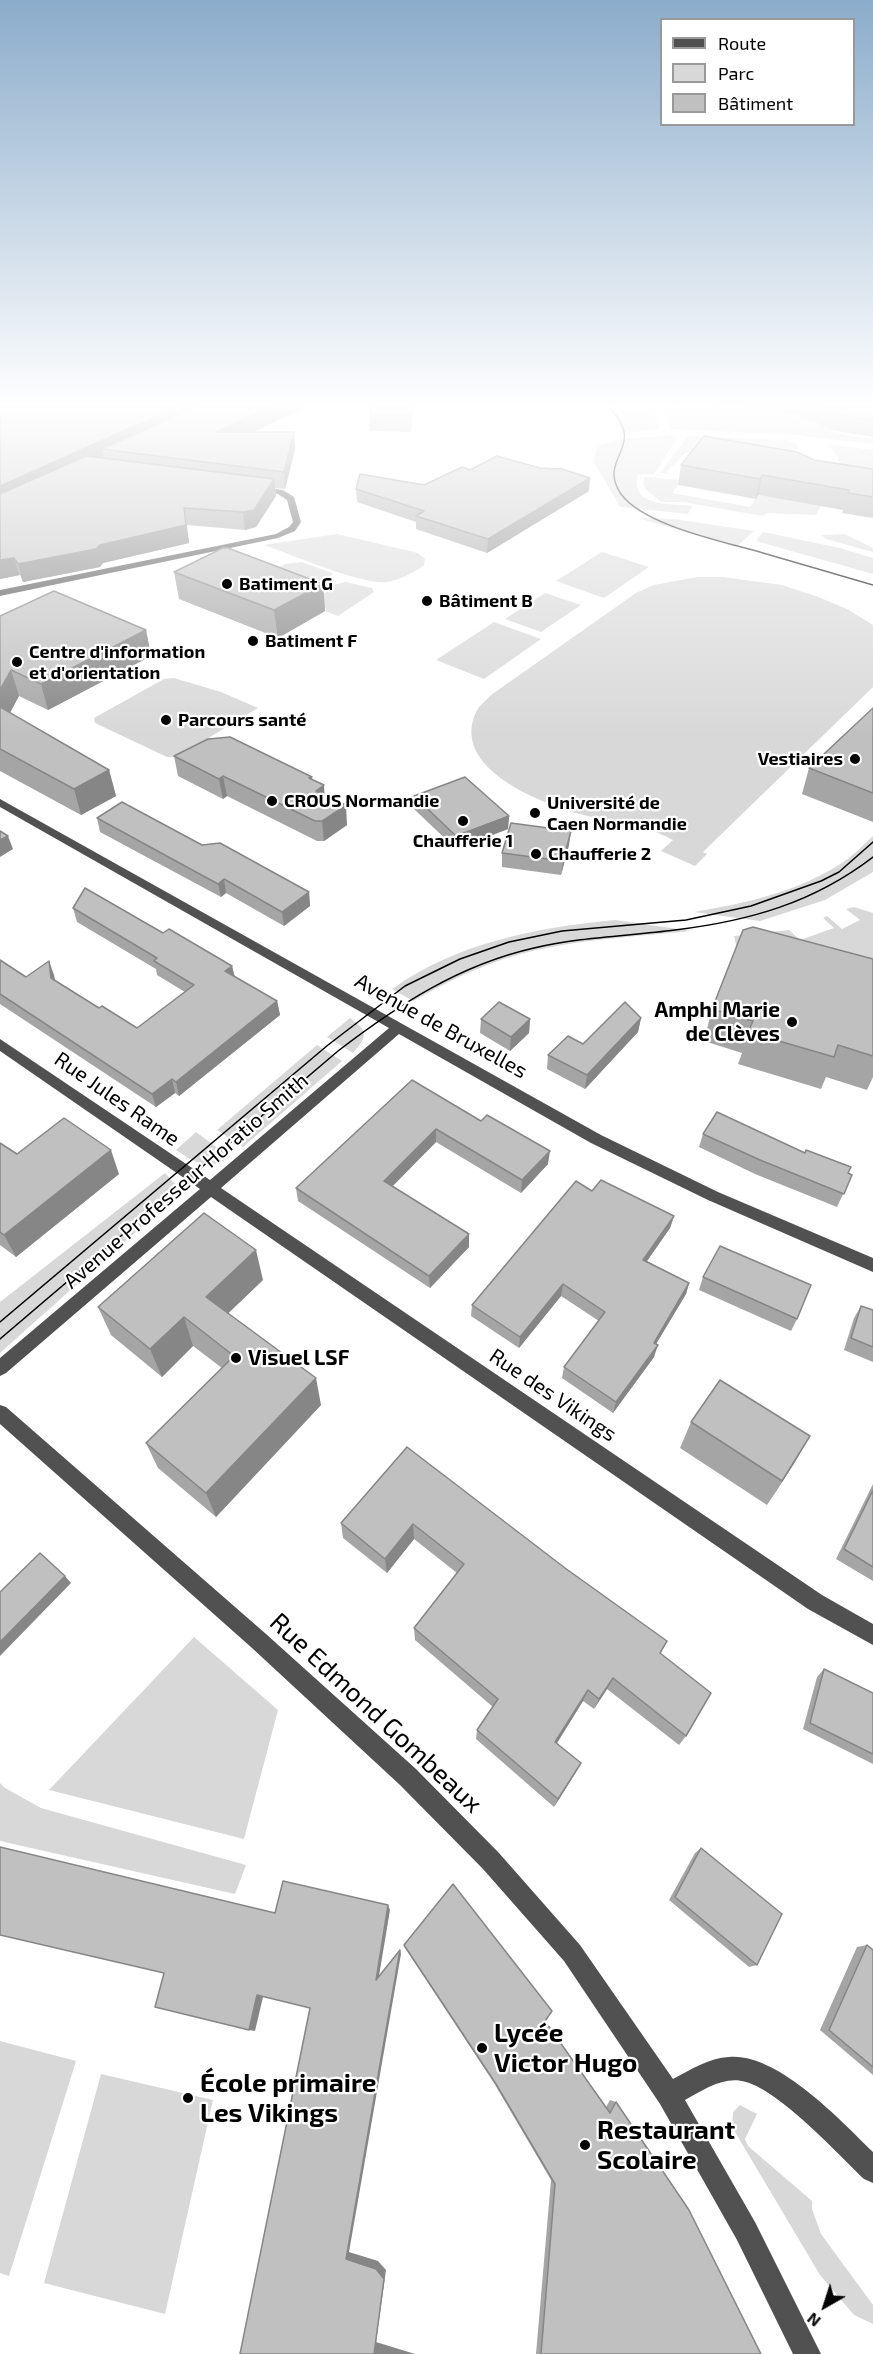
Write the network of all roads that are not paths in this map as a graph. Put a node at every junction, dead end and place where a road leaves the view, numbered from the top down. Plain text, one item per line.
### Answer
1 (296, 517) edge
2 (0, 593) edge
3 (0, 802) edge
4 (399, 1027) junction
5 (0, 1044) edge
6 (210, 1188) junction
7 (873, 1265) edge
8 (0, 1368) edge
9 (0, 1413) edge
10 (873, 1635) edge
11 (669, 2095) junction
12 (873, 2170) edge
13 (807, 2354) edge

1 - 2 street
3 - 4 street, Avenue de Bruxelles
4 - 6 street, Avenue Professeur Horatio Smith
4 - 7 street, Avenue de Bruxelles
5 - 6 street, Rue Jules Rame
6 - 8 street, Avenue Professeur Horatio Smith
6 - 10 street, Rue des Vikings
9 - 11 street, Rue Edmond Gombeaux
11 - 12 street
11 - 13 street, Rue Edmond Gombeaux

